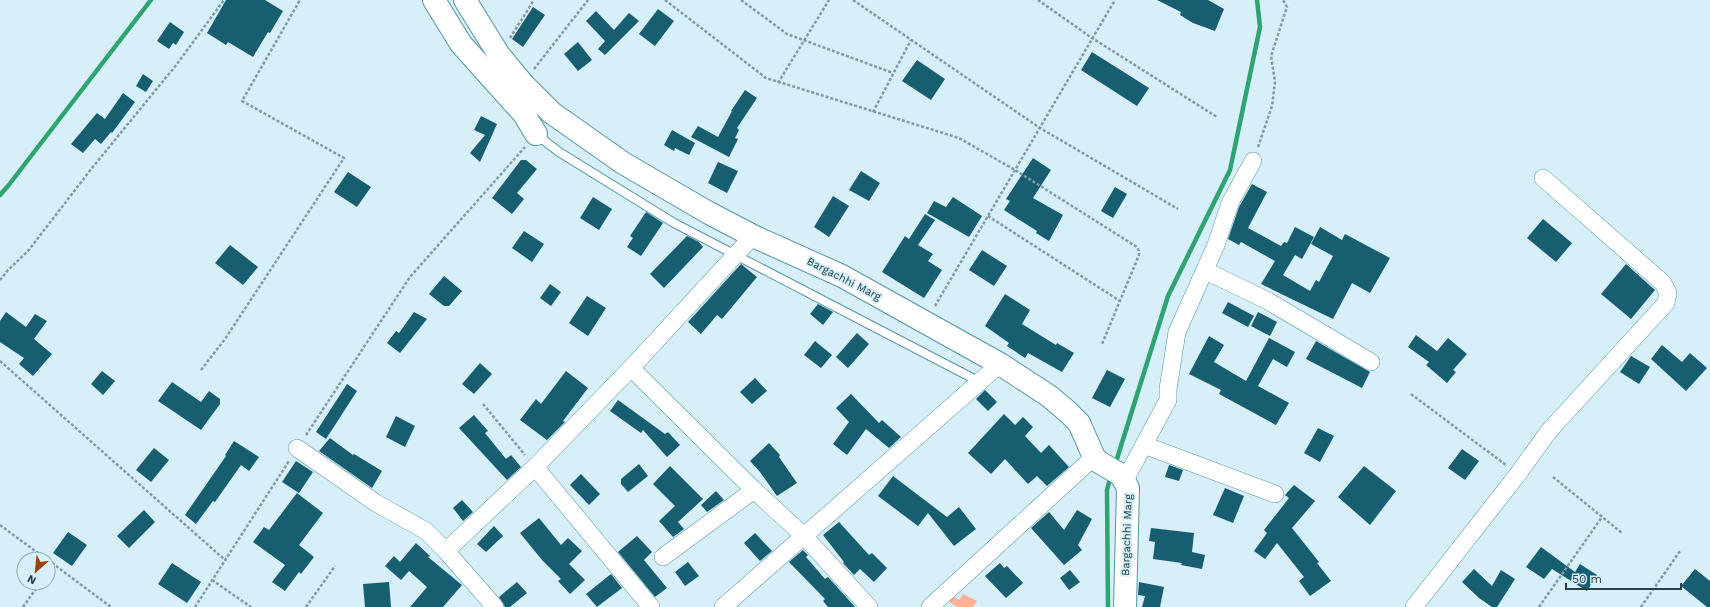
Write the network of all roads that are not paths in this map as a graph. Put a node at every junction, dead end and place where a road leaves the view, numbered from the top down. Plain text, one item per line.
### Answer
1 (434, 0) edge
2 (465, 0) edge
3 (536, 134) joint
4 (1254, 161) road end
5 (1543, 178) dead end
6 (753, 236) junction
7 (734, 256) junction
8 (1206, 271) junction
9 (1371, 362) dead end
10 (1000, 364) junction
11 (631, 368) junction
12 (980, 382) junction
13 (1144, 445) junction
14 (297, 448) road end
15 (1096, 460) junction
16 (534, 467) junction
17 (1123, 477) junction
18 (754, 490) junction
19 (1275, 494) dead end
20 (805, 537) junction
21 (446, 551) junction
22 (663, 557) dead end
23 (495, 607) edge
24 (651, 607) edge
25 (723, 607) edge
26 (869, 607) edge
27 (930, 607) edge
28 (1125, 607) edge
29 (1414, 607) edge

1 - 3 street
2 - 6 street, Bargachhi Marg
3 - 7 lane
4 - 8 street
5 - 29 street
6 - 7 street
6 - 10 street, Bargachhi Marg
7 - 11 street
7 - 12 lane
8 - 9 street
8 - 13 street
10 - 12 street
10 - 15 street, Bargachhi Marg
11 - 16 street
11 - 18 street
12 - 20 street
13 - 17 street
13 - 19 street
14 - 21 street
15 - 17 street
15 - 27 street
16 - 21 street
16 - 24 street
17 - 28 street, Bargachhi Marg
18 - 20 street
18 - 22 street
20 - 25 street
20 - 26 street
21 - 23 street

